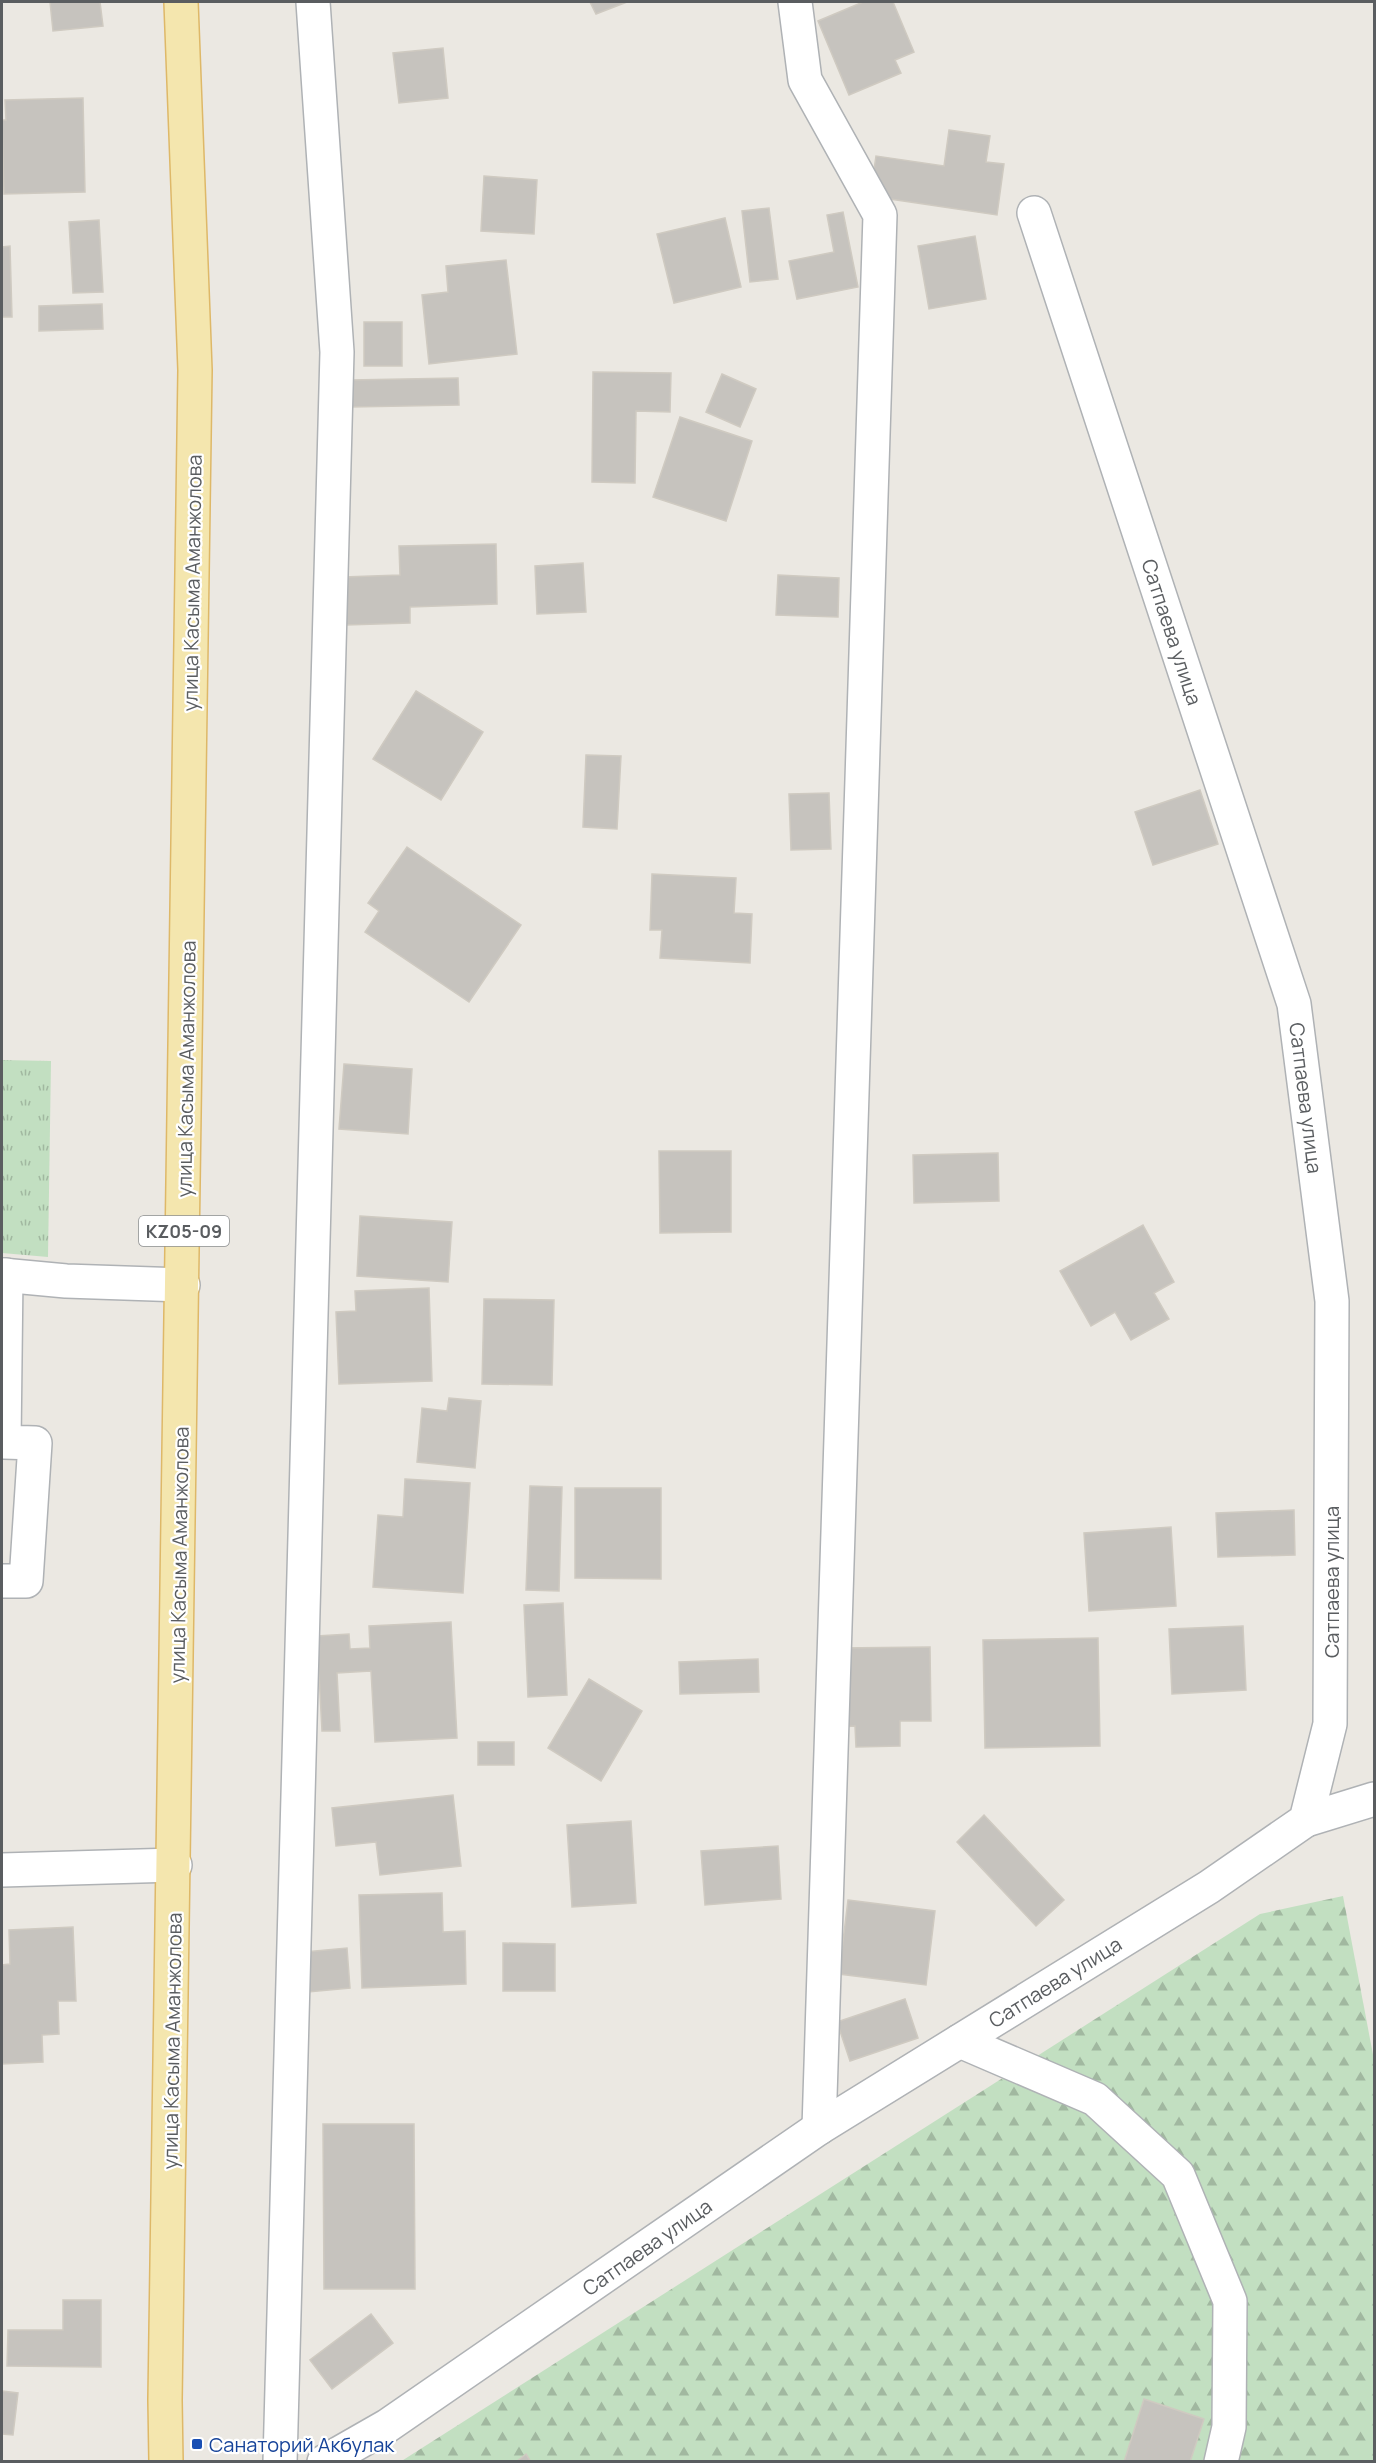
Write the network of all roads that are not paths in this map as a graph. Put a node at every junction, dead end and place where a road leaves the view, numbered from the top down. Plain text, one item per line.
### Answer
1 (181, 2) edge
2 (313, 2) edge
3 (795, 2) edge
4 (1034, 213) dead end
5 (4, 1275) edge
6 (183, 1285) junction
7 (2, 1581) edge
8 (1374, 1799) edge
9 (1306, 1820) junction
10 (175, 1865) junction
11 (2, 1870) edge
12 (960, 2041) junction
13 (819, 2128) junction
14 (166, 2462) edge
15 (280, 2462) edge
16 (324, 2462) edge
17 (1221, 2462) edge

1 - 6 main road, улица Касыма Аманжолова / KZ05-09
2 - 15 street
3 - 13 street
4 - 9 street, Сатпаева улица
5 - 6 street
5 - 7 street
6 - 10 main road, улица Касыма Аманжолова / KZ05-09
8 - 9 street
9 - 12 street, Сатпаева улица
10 - 11 street
10 - 14 main road, улица Касыма Аманжолова / KZ05-09
12 - 13 street, Сатпаева улица
12 - 17 street
13 - 16 street, Сатпаева улица

